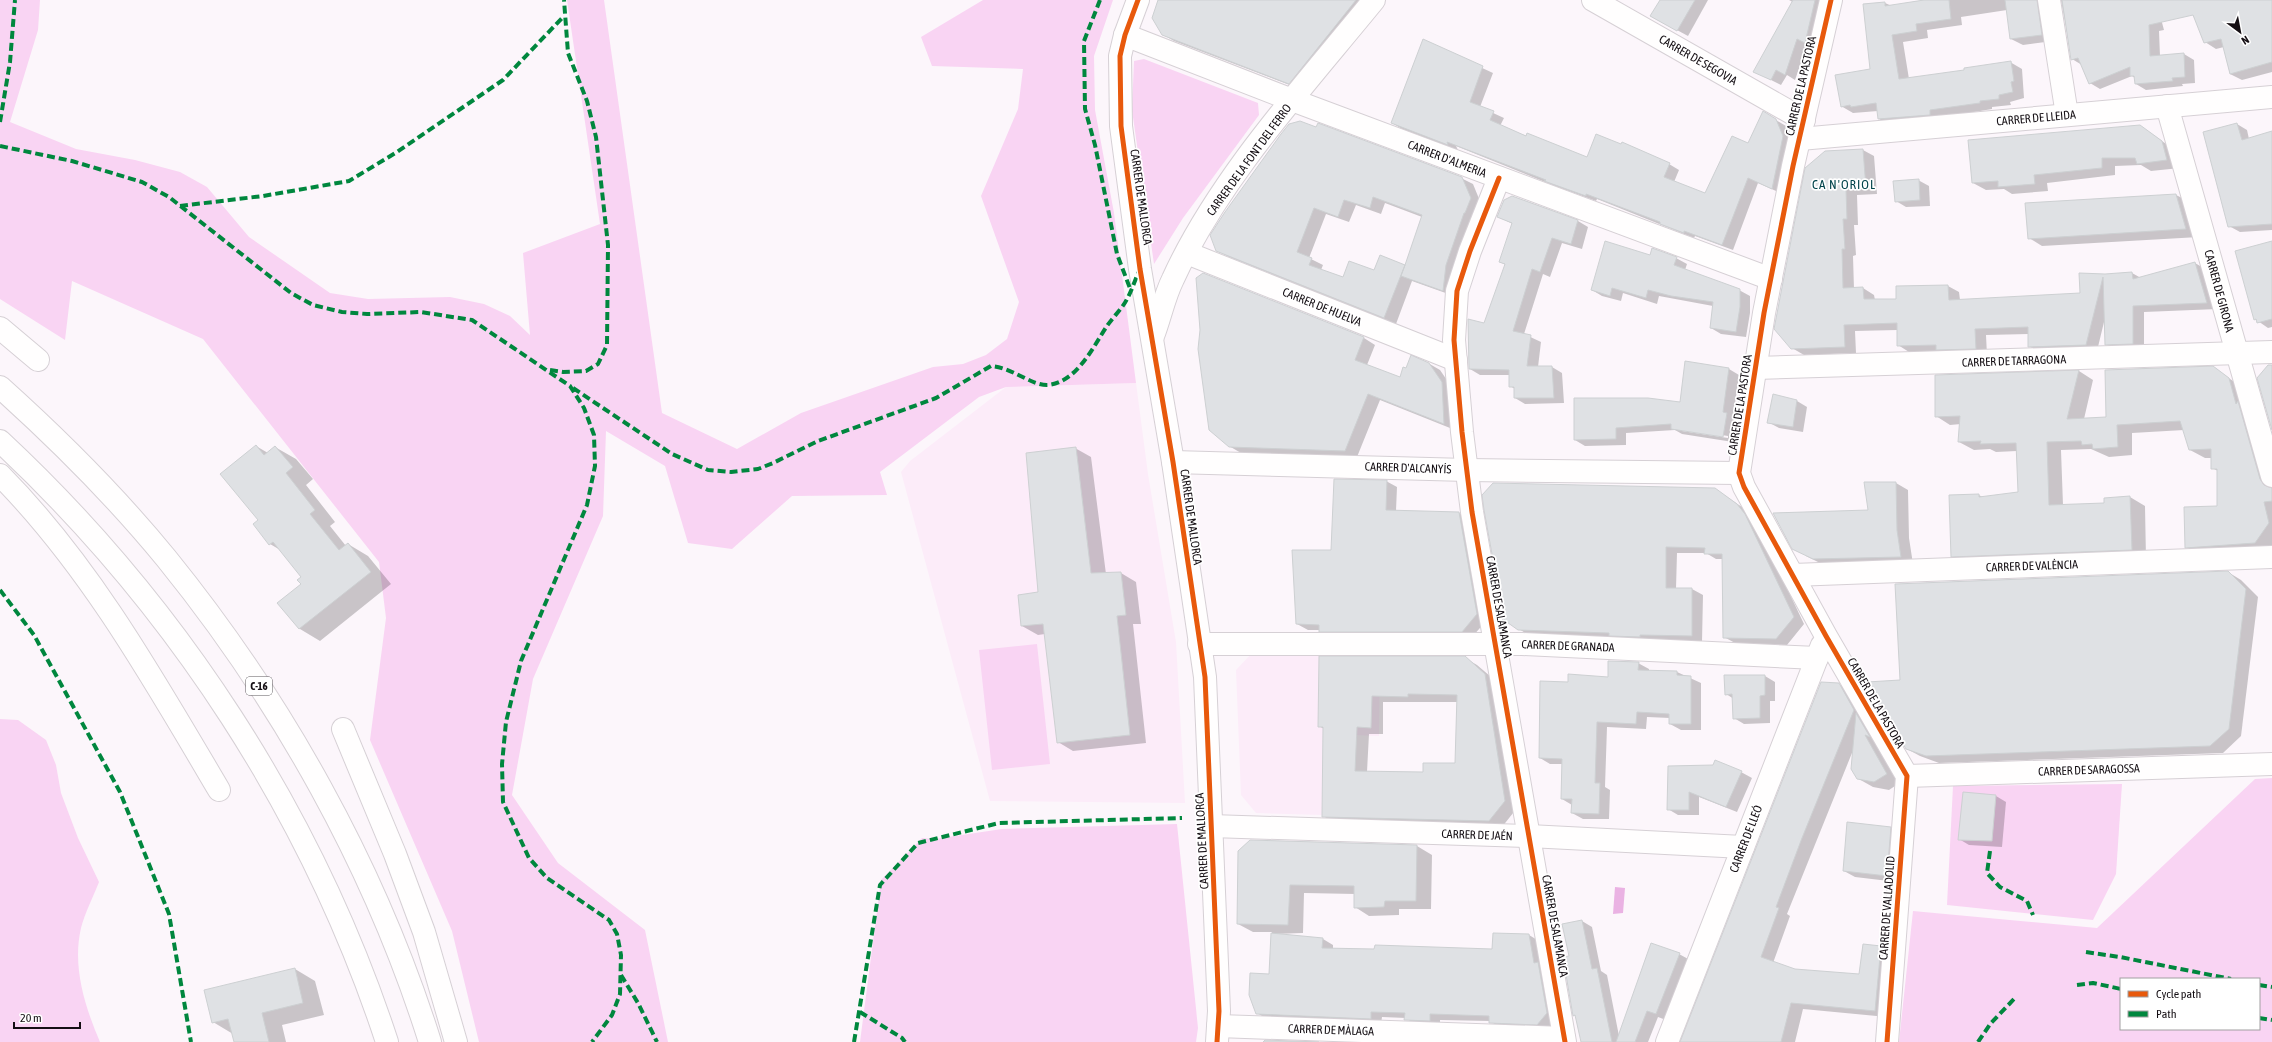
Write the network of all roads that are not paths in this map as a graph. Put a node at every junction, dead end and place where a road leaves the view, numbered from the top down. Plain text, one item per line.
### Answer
1 (1138, 0) edge
2 (1374, 0) edge
3 (1593, 0) edge
4 (1831, 0) edge
5 (2049, 0) edge
6 (1125, 35) junction
7 (2272, 97) edge
8 (1292, 100) junction
9 (2167, 106) junction
10 (2067, 115) junction
11 (1802, 129) junction
12 (1498, 178) junction
13 (1187, 253) junction
14 (1771, 279) junction
15 (0, 328) edge
16 (1153, 338) junction
17 (2272, 352) edge
18 (2236, 354) junction
19 (38, 360) dead end
20 (1456, 360) junction
21 (1756, 368) junction
22 (0, 387) edge
23 (0, 441) edge
24 (1173, 462) junction
25 (1467, 470) junction
26 (1739, 473) junction
27 (0, 475) edge
28 (2272, 476) edge
29 (2272, 557) edge
30 (1793, 575) junction
31 (1826, 636) junction
32 (1199, 644) junction
33 (1495, 644) junction
34 (1817, 658) junction
35 (343, 729) dead end
36 (2272, 764) edge
37 (1907, 776) junction
38 (219, 790) dead end
39 (1211, 826) junction
40 (1529, 836) junction
41 (1743, 847) junction
42 (1217, 1034) edge
43 (1565, 1040) edge
44 (387, 1042) edge
45 (430, 1042) edge
46 (456, 1042) edge
47 (1667, 1042) edge
48 (1887, 1042) edge

1 - 6 main road, CARRER DE MALLORCA
2 - 8 main road, CARRER DE LA FONT DEL FERRO
3 - 11 main road, CARRER DE SEGOVIA
4 - 11 main road, CARRER DE LA PASTORA
5 - 10 main road
6 - 8 main road, CARRER D'ALMERIA
6 - 16 main road, CARRER DE MALLORCA
7 - 9 main road, CARRER DE LLEIDA
8 - 12 main road, CARRER D'ALMERIA
8 - 13 main road, CARRER DE LA FONT DEL FERRO
9 - 10 main road, CARRER DE LLEIDA
9 - 18 main road, CARRER DE GIRONA
10 - 11 main road, CARRER DE LLEIDA
11 - 14 main road, CARRER DE LA PASTORA
12 - 14 main road, CARRER D'ALMERIA
12 - 20 main road, CARRER DE SALAMANCA
13 - 16 main road, CARRER DE LA FONT DEL FERRO
13 - 20 main road, CARRER DE HUELVA
14 - 21 main road, CARRER DE LA PASTORA
15 - 19 main road
16 - 24 main road, CARRER DE MALLORCA
17 - 18 main road, CARRER DE TARRAGONA
18 - 21 main road, CARRER DE TARRAGONA
18 - 28 main road, CARRER DE GIRONA
20 - 25 main road, CARRER DE SALAMANCA
21 - 26 main road, CARRER DE LA PASTORA
22 - 45 main road, C-16
23 - 44 main road
24 - 25 main road, CARRER D'ALCANYÍS
24 - 32 main road, CARRER DE MALLORCA
25 - 26 main road, CARRER D'ALCANYÍS
25 - 33 main road, CARRER DE SALAMANCA
26 - 30 main road, CARRER DE LA PASTORA
27 - 38 main road
29 - 30 main road, CARRER DE VALÈNCIA
30 - 31 main road, CARRER DE LA PASTORA
31 - 34 main road, CARRER DE LLEÓ
31 - 37 main road, CARRER DE LA PASTORA
32 - 33 main road, CARRER DE GRANADA
32 - 39 main road, CARRER DE MALLORCA
33 - 34 main road, CARRER DE GRANADA
33 - 40 main road, CARRER DE SALAMANCA
34 - 41 main road, CARRER DE LLEÓ
35 - 46 main road
36 - 37 main road, CARRER DE SARAGOSSA
37 - 48 main road, CARRER DE VALLADOLID
39 - 40 main road, CARRER DE JAÉN
39 - 42 main road, CARRER DE MALLORCA
40 - 41 main road, CARRER DE JAÉN
40 - 43 main road, CARRER DE SALAMANCA
41 - 47 main road, CARRER DE LLEÓ
42 - 43 main road, CARRER DE MÀLAGA

